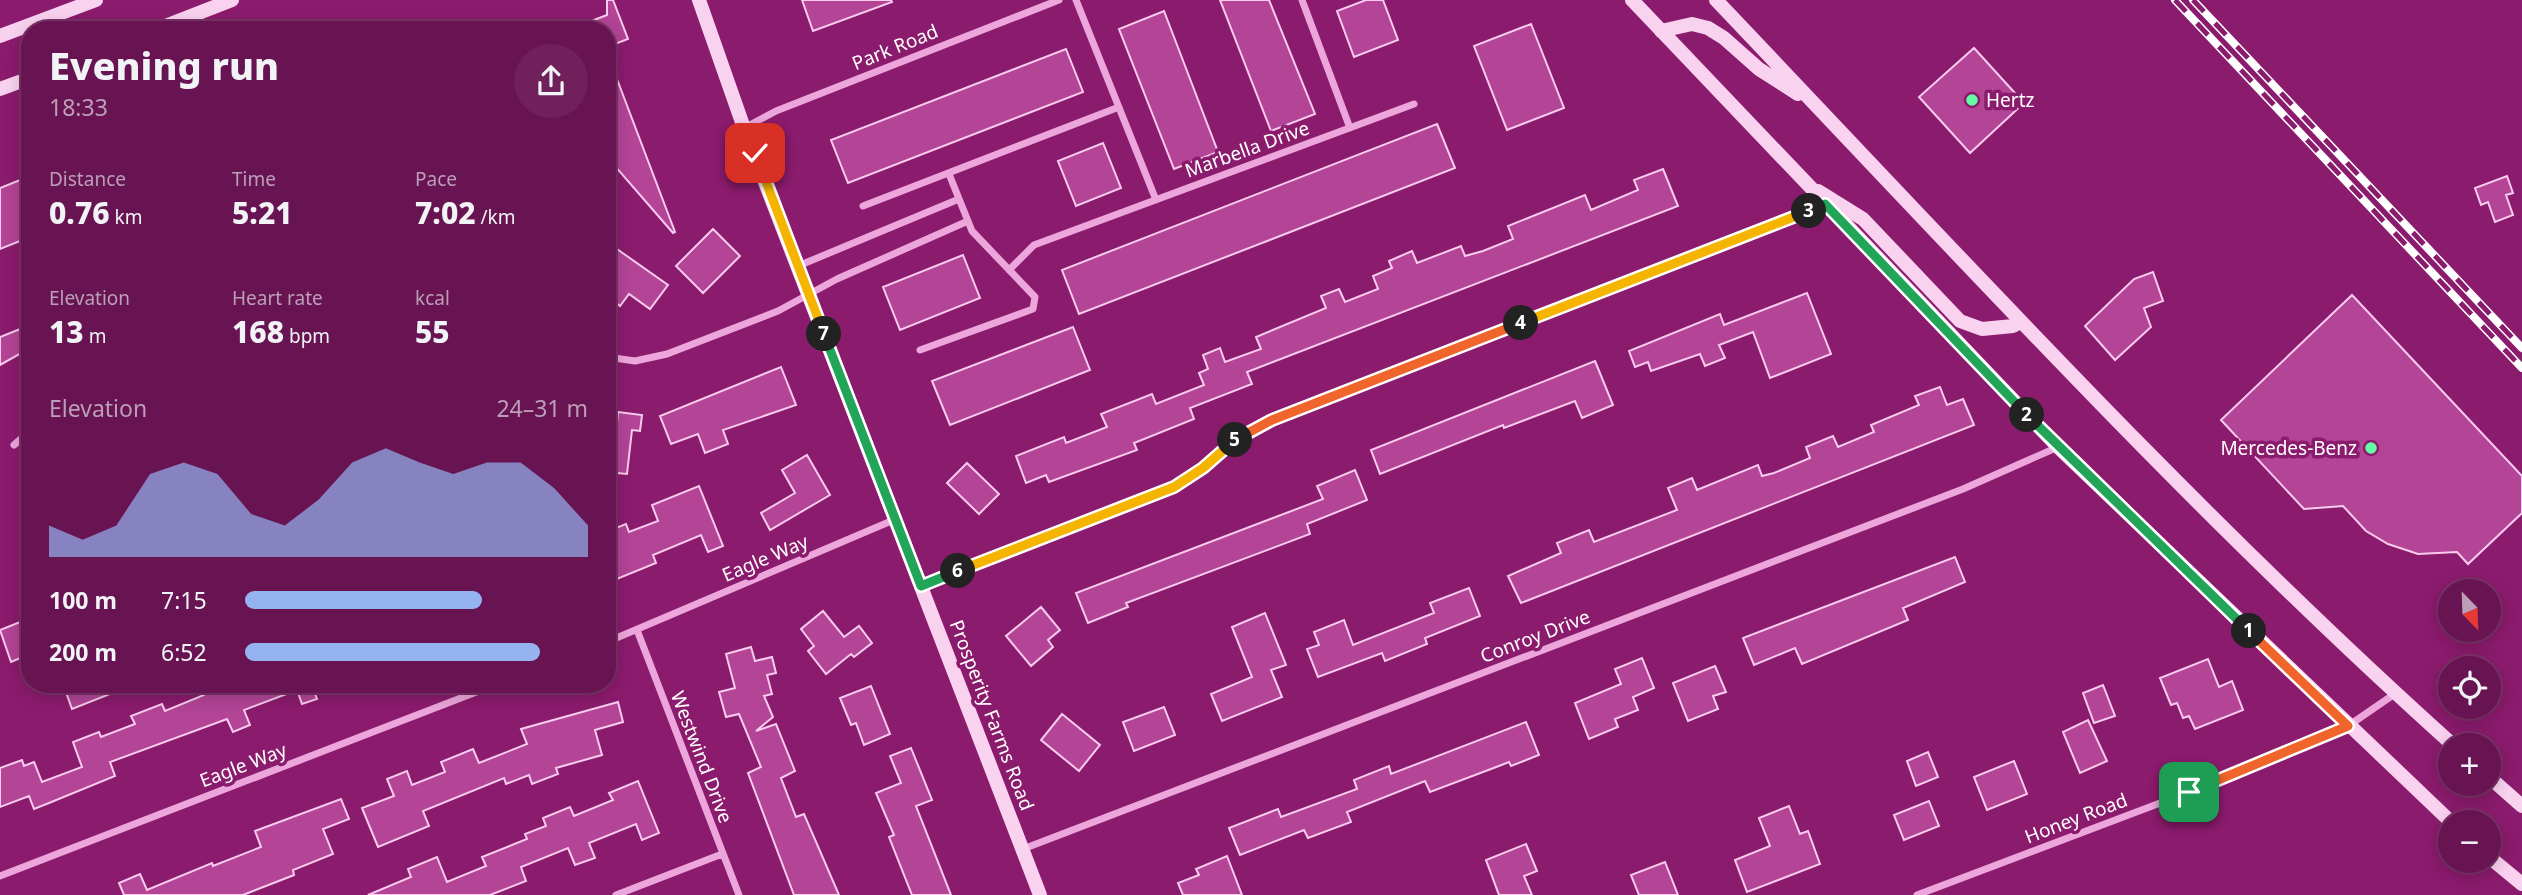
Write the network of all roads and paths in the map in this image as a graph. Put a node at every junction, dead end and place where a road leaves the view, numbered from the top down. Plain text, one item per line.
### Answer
1 (96, 0) edge
2 (232, 0) edge
3 (699, 0) edge
4 (1059, 0) edge
5 (1076, 0) edge
6 (1303, 0) edge
7 (1632, 0) edge
8 (1716, 0) edge
9 (40, 21) edge
10 (178, 21) edge
11 (21, 28) edge
12 (1661, 31) junction
13 (0, 36) edge
14 (21, 81) edge
15 (0, 89) edge
16 (1415, 104) dead end
17 (1817, 106) junction
18 (1119, 107) junction
19 (744, 128) junction
20 (1350, 128) junction
21 (949, 174) junction
22 (1808, 186) junction
23 (959, 199) junction
24 (1156, 200) junction
25 (1825, 204) junction
26 (863, 206) dead end
27 (968, 221) junction
28 (798, 266) junction
29 (1009, 270) junction
30 (808, 294) junction
31 (2020, 322) junction
32 (920, 350) dead end
33 (616, 358) edge
34 (21, 439) edge
35 (14, 445) dead end
36 (2058, 447) junction
37 (895, 519) junction
38 (921, 586) junction
39 (637, 630) junction
40 (616, 638) edge
41 (474, 693) edge
42 (2396, 693) junction
43 (2348, 726) junction
44 (2440, 733) edge
45 (2501, 787) edge
46 (2522, 806) edge
47 (2438, 810) edge
48 (1023, 849) junction
49 (722, 854) junction
50 (2501, 867) edge
51 (0, 876) edge
52 (2522, 884) edge
53 (615, 895) edge
54 (738, 895) edge
55 (1040, 895) edge
56 (1917, 895) edge

1 - 9 main road
2 - 10 main road
3 - 19 main road, Prosperity Farms Road
4 - 19 street, Park Road
5 - 18 street
6 - 20 street
7 - 12 main road
8 - 17 main road
11 - 13 main road
12 - 17 main road
12 - 22 main road
14 - 15 main road
16 - 20 street, Marbella Drive
17 - 31 main road
18 - 21 street
18 - 24 street
19 - 28 main road, Prosperity Farms Road
20 - 24 street, Marbella Drive
21 - 23 street
21 - 26 street
22 - 25 main road
22 - 31 main road
23 - 27 street
23 - 28 street
24 - 29 street, Marbella Drive
25 - 36 main road
25 - 38 street
27 - 29 street
27 - 30 street
28 - 30 main road, Prosperity Farms Road
29 - 32 street
30 - 33 street
30 - 37 main road, Prosperity Farms Road
31 - 42 main road
34 - 35 street
36 - 43 main road
36 - 48 street, Conroy Drive
37 - 38 main road, Prosperity Farms Road
37 - 39 street, Eagle Way
38 - 48 main road, Prosperity Farms Road
39 - 40 street, Eagle Way
39 - 49 street, Westwind Drive
41 - 51 street, Eagle Way
42 - 43 street, Honey Road
42 - 44 main road
43 - 47 main road
43 - 56 street, Honey Road
45 - 46 main road
48 - 55 main road, Prosperity Farms Road
49 - 53 street
49 - 54 street, Westwind Drive
50 - 52 main road

